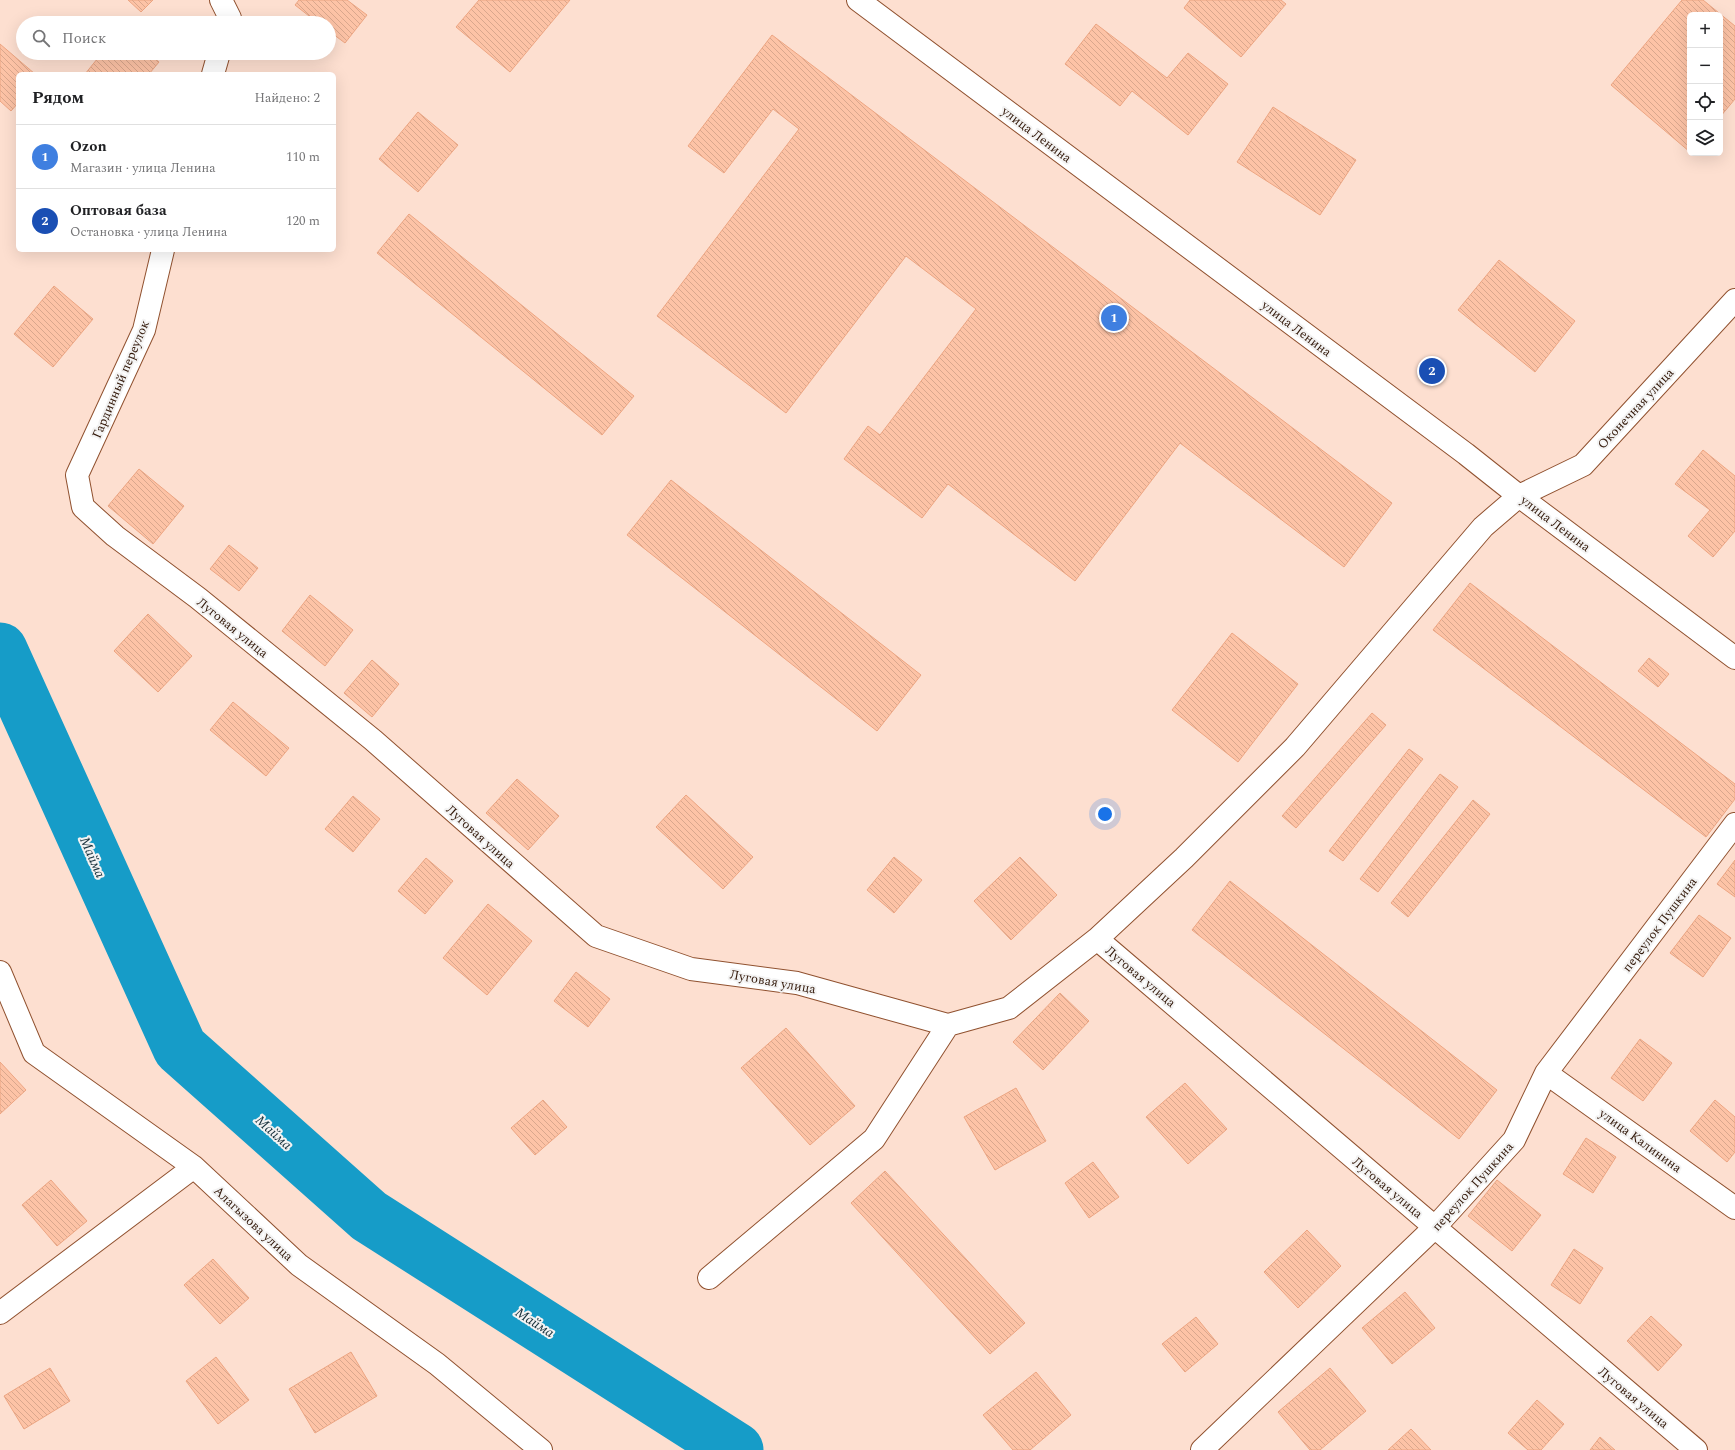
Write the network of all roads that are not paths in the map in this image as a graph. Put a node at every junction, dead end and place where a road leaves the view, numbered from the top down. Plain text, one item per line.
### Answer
1 (221, 0) edge
2 (858, 0) edge
3 (229, 16) edge
4 (217, 60) edge
5 (214, 72) edge
6 (163, 252) edge
7 (1735, 300) edge
8 (1519, 496) junction
9 (83, 507) joint
10 (1735, 658) edge
11 (1735, 824) edge
12 (1097, 939) junction
13 (0, 972) edge
14 (948, 1025) junction
15 (1546, 1073) junction
16 (194, 1167) junction
17 (1735, 1208) edge
18 (1435, 1227) junction
19 (710, 1278) dead end
20 (0, 1313) edge
21 (541, 1450) edge
22 (1202, 1450) edge
23 (1696, 1450) edge

1 - 3 street
2 - 8 street, улица Ленина
4 - 5 street
6 - 9 street, Гардинный переулок
7 - 8 street, Оконечная улица
8 - 10 street, улица Ленина
8 - 12 street, Оконечная улица
9 - 14 street, Луговая улица
11 - 15 street, переулок Пушкина
12 - 14 street, Оконечная улица
12 - 18 street, Луговая улица
13 - 16 street, Алагызова улица
14 - 19 street
15 - 17 street, улица Калинина
15 - 18 street, переулок Пушкина
16 - 20 street
16 - 21 street, Алагызова улица
18 - 22 street, переулок Пушкина
18 - 23 street, Луговая улица

